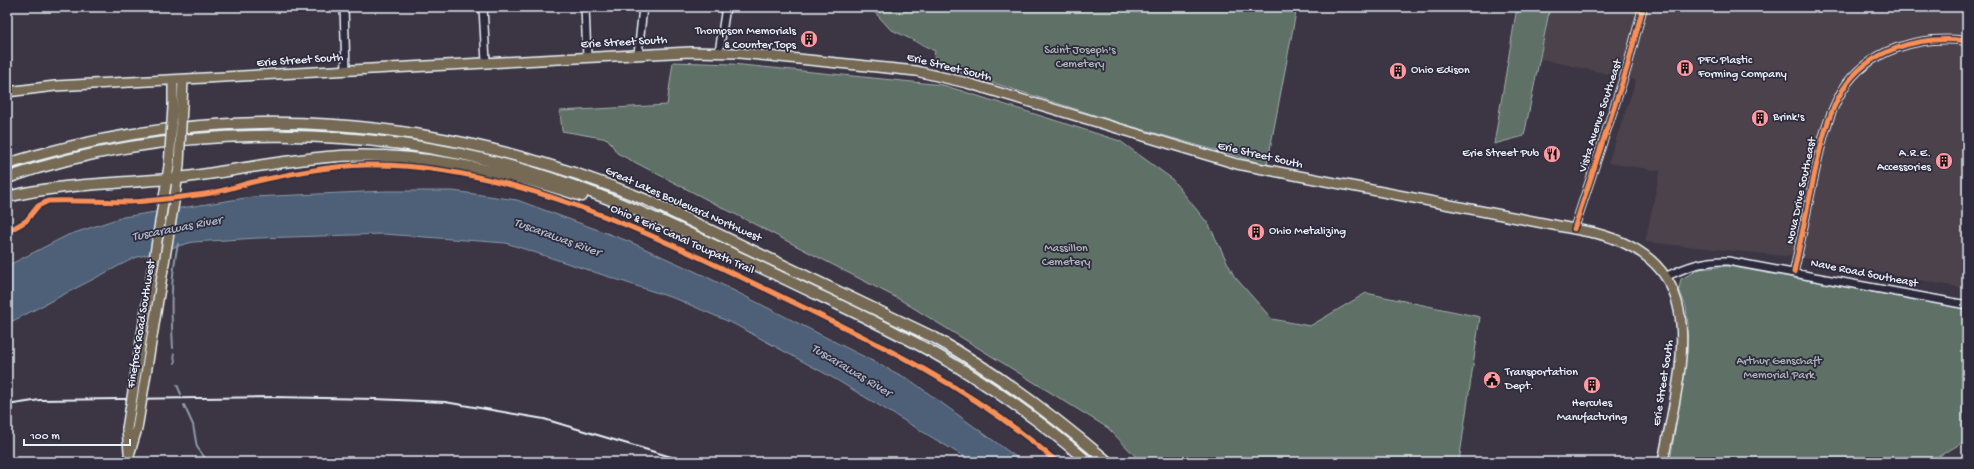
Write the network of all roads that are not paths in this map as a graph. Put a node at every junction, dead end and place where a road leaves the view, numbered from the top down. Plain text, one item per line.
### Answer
1 (344, 7) edge
2 (483, 7) edge
3 (585, 7) edge
4 (643, 7) edge
5 (726, 7) edge
6 (1643, 7) edge
7 (1967, 41) edge
8 (719, 52) junction
9 (638, 54) junction
10 (587, 57) junction
11 (486, 62) junction
12 (346, 70) junction
13 (183, 80) junction
14 (173, 81) junction
15 (7, 92) edge
16 (177, 107) junction
17 (7, 164) edge
18 (7, 178) edge
19 (172, 178) junction
20 (7, 197) edge
21 (633, 208) junction
22 (1574, 229) junction
23 (1794, 272) junction
24 (1665, 277) junction
25 (1967, 305) edge
26 (129, 452) junction
27 (127, 462) edge
28 (1088, 462) edge
29 (1108, 462) edge
30 (1664, 462) edge

1 - 12 street
2 - 11 street
3 - 10 street
4 - 9 street
5 - 8 street
6 - 22 street, Vista Avenue Southeast
7 - 23 street, Nova Drive Southeast
8 - 9 main road, Erie Street South
8 - 22 main road, Erie Street South
9 - 10 main road, Erie Street South
10 - 11 main road, Erie Street South
11 - 12 main road, Erie Street South
12 - 13 main road, Erie Street South
13 - 14 main road, Erie Street South
13 - 16 main road, Finefrock Road Southwest
14 - 15 main road, Erie Street South
14 - 16 main road, Finefrock Road Southwest
16 - 19 main road, Finefrock Road Southwest, bridge
16 - 19 main road, Finefrock Road Southwest, bridge
17 - 29 highway, Great Lakes Boulevard Northwest
18 - 21 highway, Great Lakes Boulevard Northwest
19 - 20 highway
19 - 21 highway
19 - 26 main road, Finefrock Road Southwest, bridge
19 - 26 main road, Finefrock Road Southwest, bridge
21 - 28 highway, Great Lakes Boulevard Northwest
22 - 24 main road, Erie Street South
23 - 24 street, Nave Road Southeast
23 - 25 street, Nave Road Southeast
24 - 30 main road, Erie Street South
26 - 27 main road, Finefrock Road Southwest

